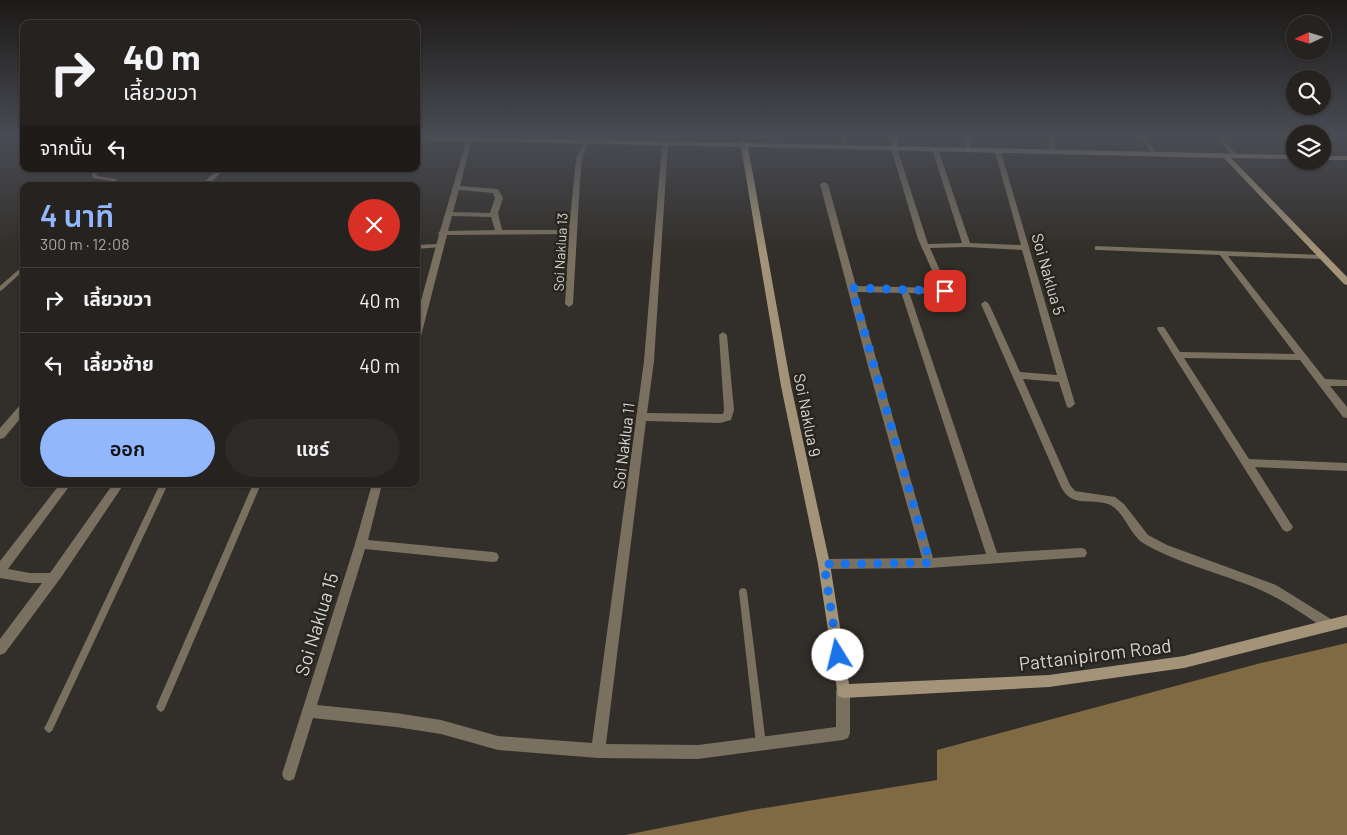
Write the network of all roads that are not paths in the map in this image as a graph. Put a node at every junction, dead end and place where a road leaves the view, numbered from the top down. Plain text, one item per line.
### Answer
1 (94, 174) edge
2 (459, 174) edge
3 (578, 174) edge
4 (663, 174) edge
5 (749, 174) edge
6 (902, 174) edge
7 (943, 174) edge
8 (1004, 174) edge
9 (1243, 174) edge
10 (115, 182) edge
11 (824, 184) dead end
12 (455, 188) junction
13 (448, 214) junction
14 (494, 215) junction
15 (499, 232) junction
16 (573, 232) junction
17 (442, 233) junction
18 (967, 245) junction
19 (439, 246) junction
20 (926, 246) junction
21 (420, 247) edge
22 (1026, 248) junction
23 (1098, 248) dead end
24 (1223, 254) junction
25 (1323, 257) junction
26 (20, 271) edge
27 (1347, 282) edge
28 (852, 288) junction
29 (0, 289) edge
30 (906, 295) dead end
31 (569, 304) dead end
32 (985, 304) dead end
33 (420, 320) edge
34 (1161, 329) dead end
35 (723, 336) dead end
36 (1178, 355) junction
37 (1302, 357) junction
38 (1016, 375) junction
39 (1063, 379) junction
40 (1322, 382) junction
41 (1347, 382) edge
42 (1070, 404) dead end
43 (20, 412) edge
44 (1347, 414) edge
45 (642, 418) junction
46 (0, 435) edge
47 (1246, 463) junction
48 (1347, 467) edge
49 (64, 487) edge
50 (117, 487) edge
51 (163, 487) edge
52 (256, 487) edge
53 (375, 487) edge
54 (1287, 527) dead end
55 (361, 544) junction
56 (1081, 553) dead end
57 (493, 556) dead end
58 (993, 559) junction
59 (930, 563) junction
60 (824, 564) junction
61 (0, 571) edge
62 (53, 578) junction
63 (743, 592) dead end
64 (1347, 621) edge
65 (1330, 625) junction
66 (0, 649) edge
67 (843, 691) junction
68 (161, 708) dead end
69 (310, 711) junction
70 (49, 728) dead end
71 (761, 744) junction
72 (598, 751) junction
73 (288, 774) dead end

1 - 10 lane
2 - 12 street
3 - 16 street, Soi Naklua 13
4 - 45 street, Soi Naklua 11
5 - 60 street, Soi Naklua 9
6 - 20 street
7 - 18 street
8 - 22 street, Soi Naklua 5
9 - 25 street
11 - 28 street
12 - 13 street
12 - 14 street
13 - 14 street
13 - 17 street
14 - 15 street
15 - 16 street
15 - 17 street
16 - 31 street, Soi Naklua 13
17 - 19 street
18 - 20 street
18 - 22 street
19 - 21 lane
19 - 33 street
20 - 28 street
22 - 39 street, Soi Naklua 5
23 - 24 street
24 - 25 street
24 - 37 street
25 - 27 street
26 - 29 lane
28 - 59 street
30 - 58 street
32 - 38 street
34 - 36 street
35 - 45 street
36 - 37 street
36 - 47 street
37 - 40 street
38 - 39 street
38 - 65 street
39 - 42 street, Soi Naklua 5
40 - 41 street
40 - 44 street
43 - 46 street
45 - 72 street, Soi Naklua 11
47 - 48 street
47 - 54 street
49 - 61 street
50 - 62 street
51 - 70 lane
52 - 68 lane
53 - 55 street, Soi Naklua 15
55 - 57 street
55 - 69 street, Soi Naklua 15
56 - 58 street
58 - 59 street
59 - 60 street
60 - 67 street, Soi Naklua 9
61 - 62 street
62 - 66 street
63 - 71 lane
64 - 65 street, Pattanipirom Road
65 - 67 street, Pattanipirom Road
67 - 71 street
69 - 72 street
69 - 73 street, Soi Naklua 15
71 - 72 street

